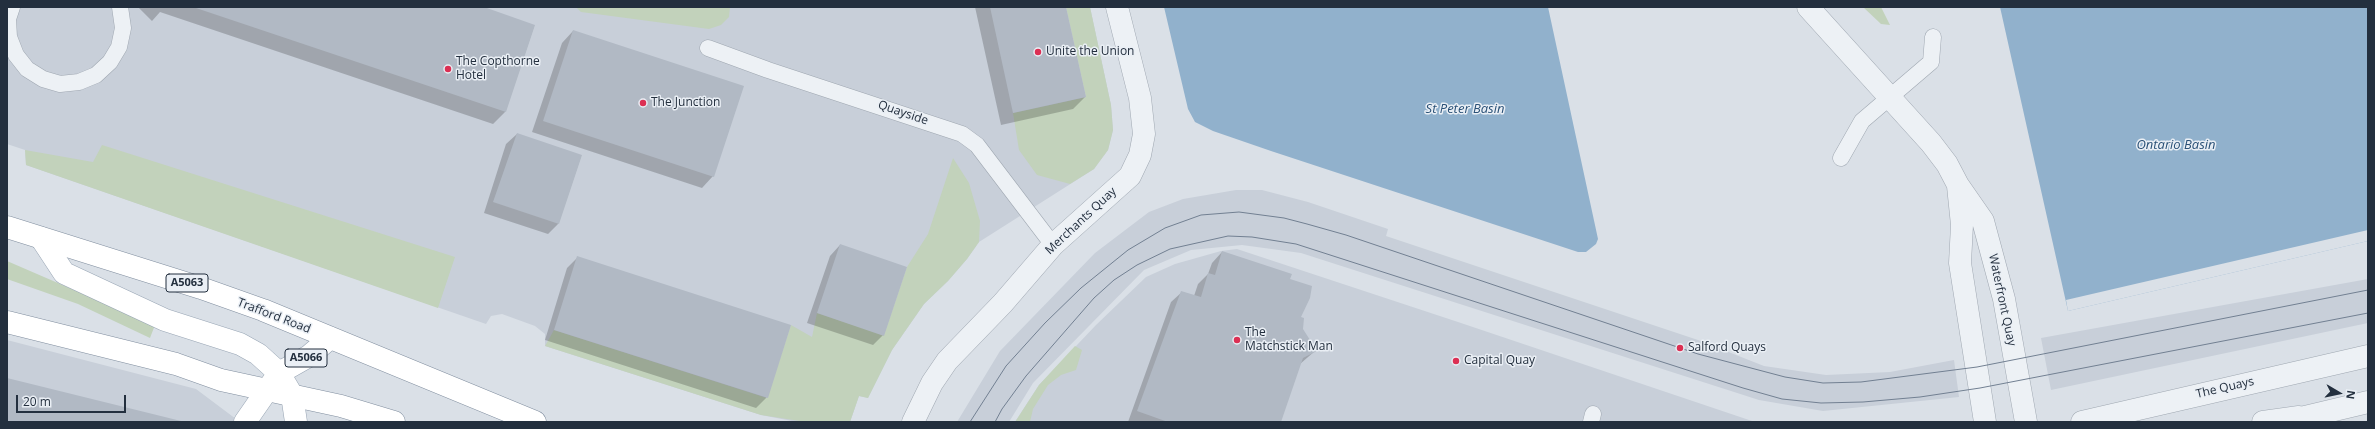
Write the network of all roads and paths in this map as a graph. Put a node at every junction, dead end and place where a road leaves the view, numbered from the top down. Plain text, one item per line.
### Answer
1 (12, 7) edge
2 (120, 7) edge
3 (1117, 7) edge
4 (1808, 7) edge
5 (1933, 37) dead end
6 (708, 48) dead end
7 (1889, 98) junction
8 (1841, 158) dead end
9 (1958, 185) junction
10 (7, 227) edge
11 (41, 238) junction
12 (1053, 244) junction
13 (7, 322) edge
14 (330, 338) junction
15 (2368, 356) edge
16 (273, 382) junction
17 (242, 384) junction
18 (292, 395) junction
19 (2368, 402) edge
20 (2310, 415) junction
21 (245, 422) edge
22 (296, 422) edge
23 (394, 422) edge
24 (535, 422) edge
25 (913, 422) edge
26 (1985, 422) edge
27 (2026, 422) edge
28 (2082, 422) edge
29 (2263, 422) edge
30 (2284, 422) edge

1 - 2 lane
3 - 12 street, Merchants Quay
4 - 7 street, Waterfront Quay
5 - 7 lane
6 - 12 lane, Quayside
7 - 8 lane
7 - 9 street, Waterfront Quay
9 - 26 street, Waterfront Quay
9 - 27 street, Waterfront Quay
10 - 11 main road, Trafford Road / A5063
11 - 14 main road, Trafford Road / A5063
11 - 16 main road
12 - 25 street, Merchants Quay
13 - 17 main road
14 - 16 main road, A5066
14 - 24 main road, Trafford Road / A5063
15 - 28 street, The Quays
16 - 17 main road
16 - 18 main road
16 - 21 main road, A5066
17 - 21 main road, A5066
18 - 22 main road
18 - 23 main road
19 - 20 street
20 - 29 street
20 - 30 street

